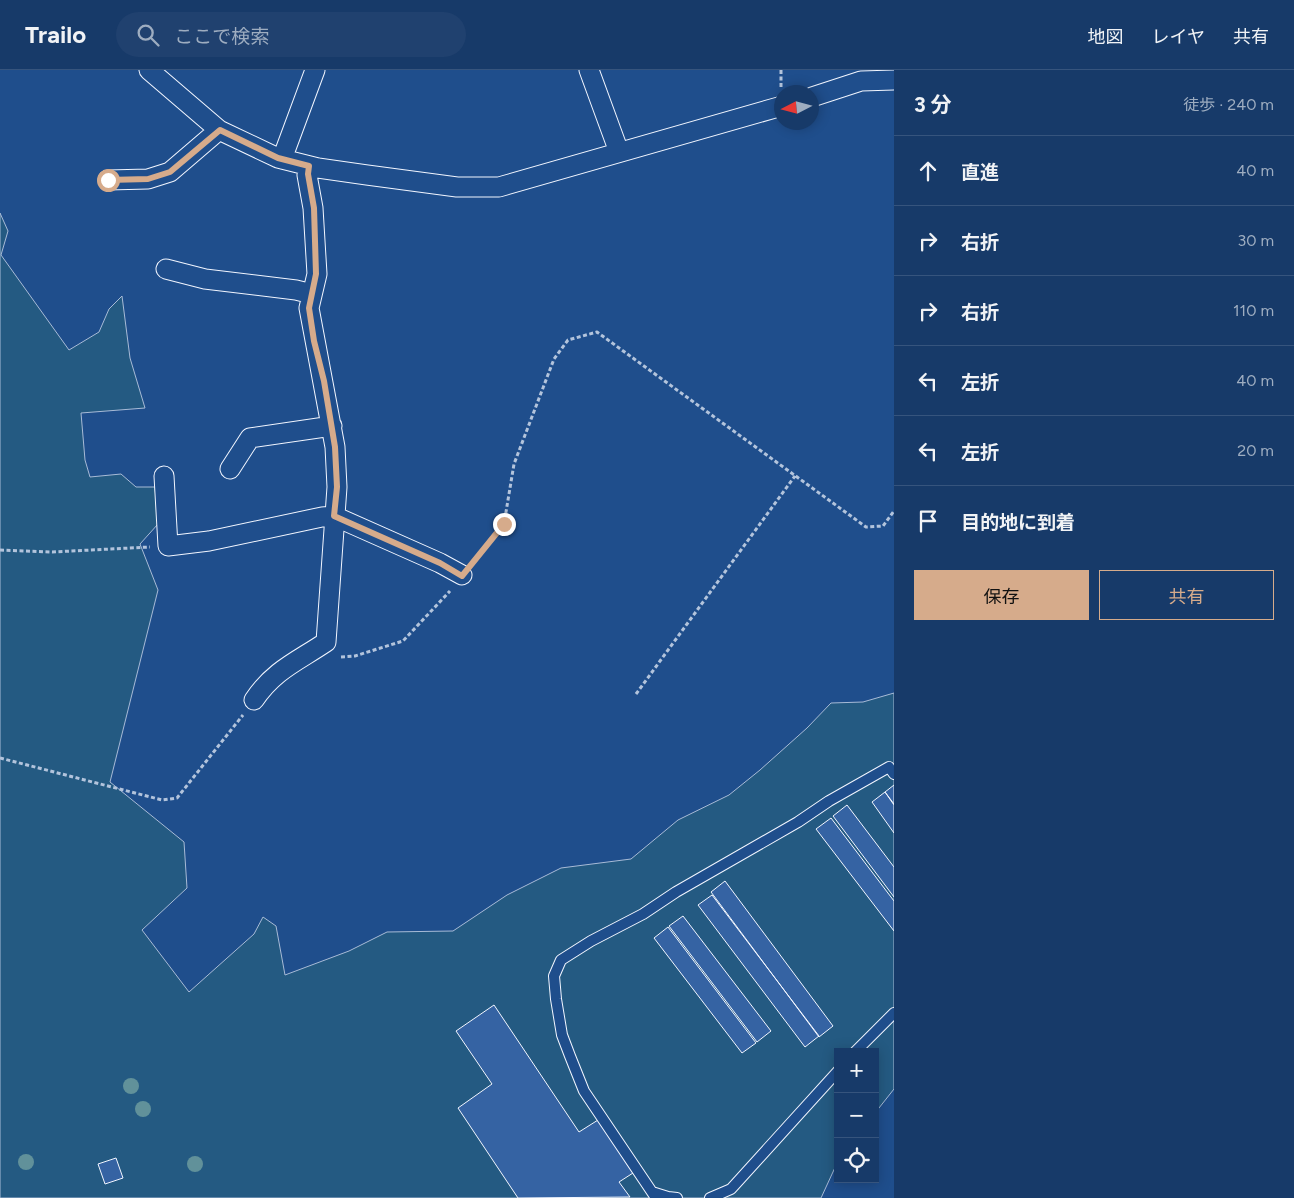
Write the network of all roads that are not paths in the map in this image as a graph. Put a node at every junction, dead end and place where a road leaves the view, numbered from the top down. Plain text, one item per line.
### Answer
1 (149, 70) edge
2 (315, 70) edge
3 (589, 70) edge
4 (894, 80) edge
5 (819, 95) edge
6 (774, 108) edge
7 (220, 130) junction
8 (619, 152) junction
9 (282, 159) junction
10 (309, 166) junction
11 (108, 180) dead end
12 (166, 269) dead end
13 (312, 294) junction
14 (332, 426) junction
15 (230, 469) dead end
16 (164, 476) dead end
17 (334, 516) junction
18 (462, 576) road end
19 (254, 700) road end
20 (894, 774) edge
21 (894, 1013) edge
22 (859, 1048) edge
23 (834, 1075) edge
24 (654, 1195) edge
25 (677, 1198) edge
26 (710, 1198) edge

1 - 7 street
2 - 9 street
3 - 8 street
4 - 5 street
6 - 8 street
7 - 9 street
7 - 11 street
8 - 10 street
9 - 10 street
10 - 13 street
12 - 13 street
13 - 14 street
14 - 15 street
14 - 17 street
16 - 17 street
17 - 18 street
17 - 19 street
20 - 24 lane
21 - 22 lane
23 - 26 lane
24 - 25 lane

